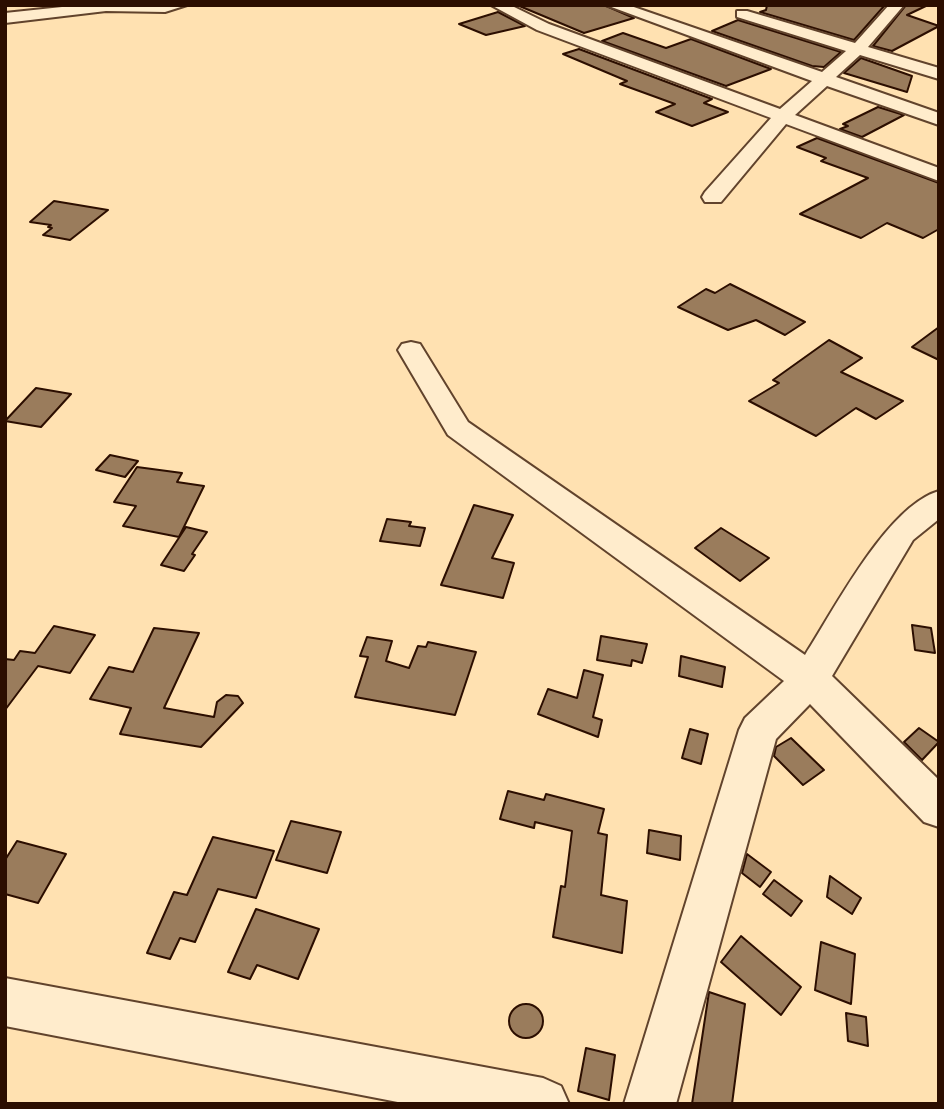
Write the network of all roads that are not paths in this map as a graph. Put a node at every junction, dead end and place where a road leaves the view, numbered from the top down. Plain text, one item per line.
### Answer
1 (180, 5) edge
2 (498, 5) edge
3 (612, 5) edge
4 (766, 5) edge
5 (897, 5) edge
6 (5, 18) edge
7 (859, 48) junction
8 (939, 74) edge
9 (824, 79) junction
10 (783, 116) junction
11 (939, 119) edge
12 (939, 175) edge
13 (713, 197) dead end
14 (411, 350) dead end
15 (939, 502) edge
16 (810, 679) junction
17 (939, 808) edge
18 (5, 1002) edge
19 (543, 1104) edge
20 (650, 1104) edge

1 - 6 street
2 - 10 street
3 - 9 street
4 - 7 street
5 - 7 street
7 - 8 street
7 - 9 street
9 - 10 street
9 - 11 street
10 - 12 street
10 - 13 street
14 - 16 street
15 - 16 street
16 - 17 street
16 - 20 street
18 - 19 street

